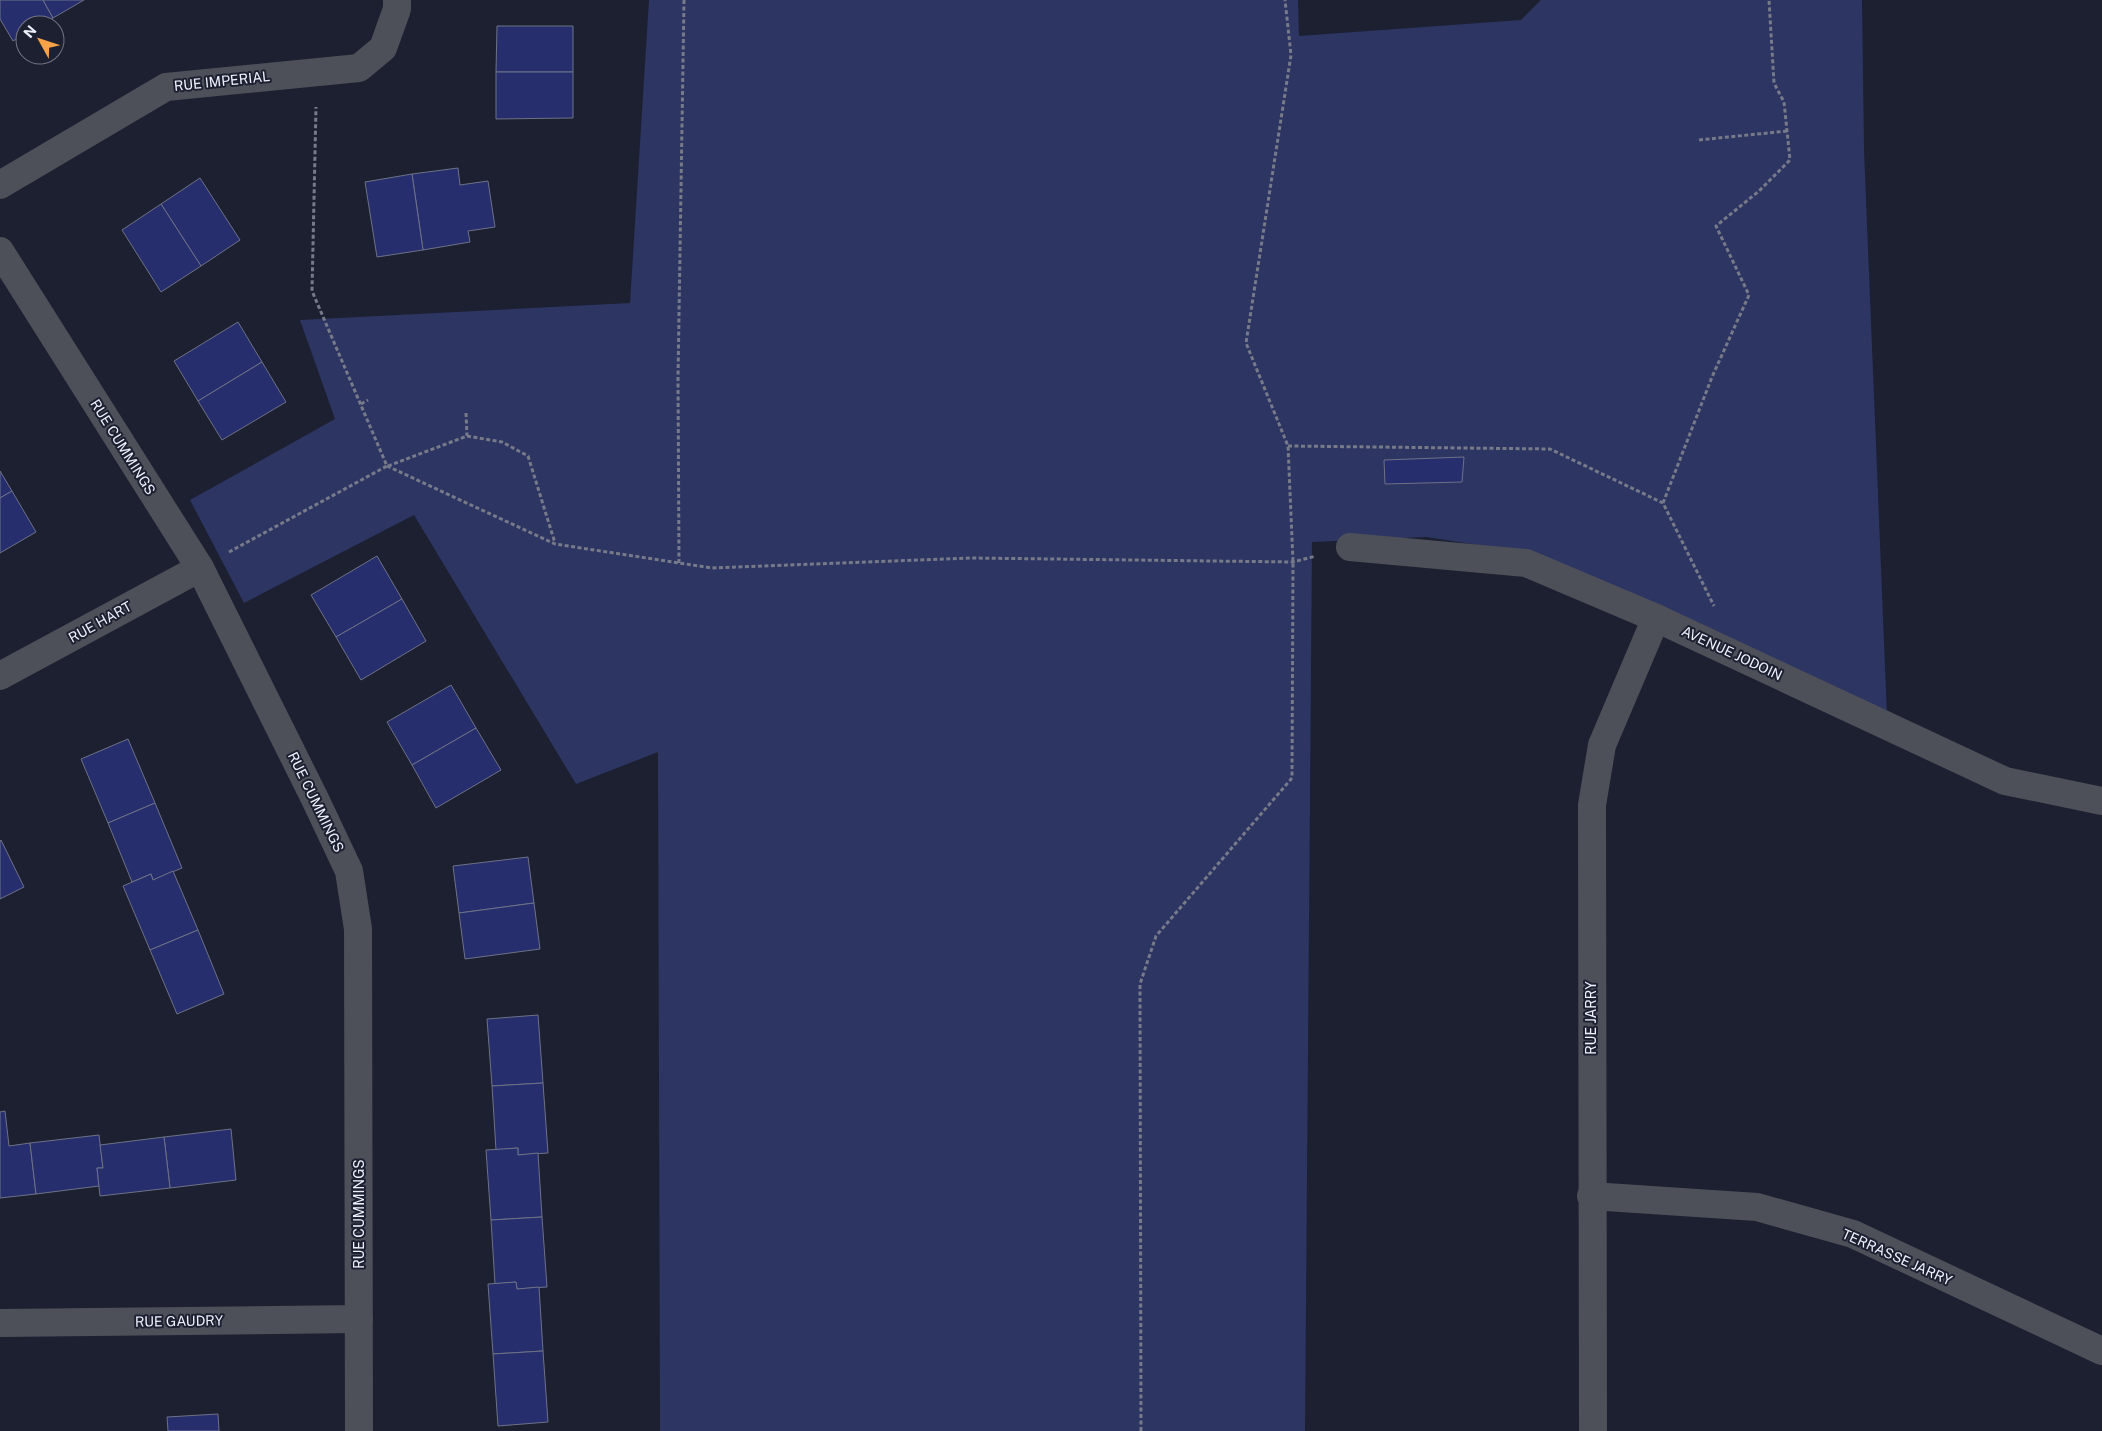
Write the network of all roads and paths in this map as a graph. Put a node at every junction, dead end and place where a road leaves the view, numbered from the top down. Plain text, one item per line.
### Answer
1 (398, 0) edge
2 (684, 0) edge
3 (1285, 0) edge
4 (1769, 0) edge
5 (317, 72) junction
6 (1787, 131) junction
7 (1699, 140) dead end
8 (0, 184) edge
9 (0, 251) edge
10 (368, 400) dead end
11 (361, 404) junction
12 (466, 413) dead end
13 (467, 436) junction
14 (1288, 446) junction
15 (387, 466) junction
16 (1663, 503) junction
17 (555, 544) junction
18 (1350, 547) dead end
19 (1293, 562) junction
20 (679, 563) junction
21 (200, 568) junction
22 (1656, 618) junction
23 (1740, 657) junction
24 (0, 676) edge
25 (2102, 801) edge
26 (1591, 1196) junction
27 (359, 1320) junction
28 (0, 1323) edge
29 (2102, 1351) edge
30 (359, 1431) edge
31 (1141, 1431) edge
32 (1593, 1431) edge

1 - 5 street, RUE IMPERIAL
2 - 20 path
3 - 14 path
4 - 6 path
5 - 8 street, RUE IMPERIAL
5 - 11 path
6 - 7 path
6 - 16 path
9 - 21 street, RUE CUMMINGS
10 - 11 path
11 - 15 path
12 - 13 path
13 - 15 path
13 - 17 path
14 - 16 path
14 - 19 path
15 - 17 path
15 - 21 path
16 - 23 path
17 - 20 path
18 - 22 street, AVENUE JODOIN
19 - 20 path
19 - 31 path
21 - 24 street, RUE HART
21 - 27 street, RUE CUMMINGS
22 - 23 street, AVENUE JODOIN
22 - 26 street, RUE JARRY
23 - 25 street, AVENUE JODOIN
26 - 29 street, TERRASSE JARRY
26 - 32 street, RUE JARRY
27 - 28 street, RUE GAUDRY
27 - 30 street, RUE CUMMINGS

